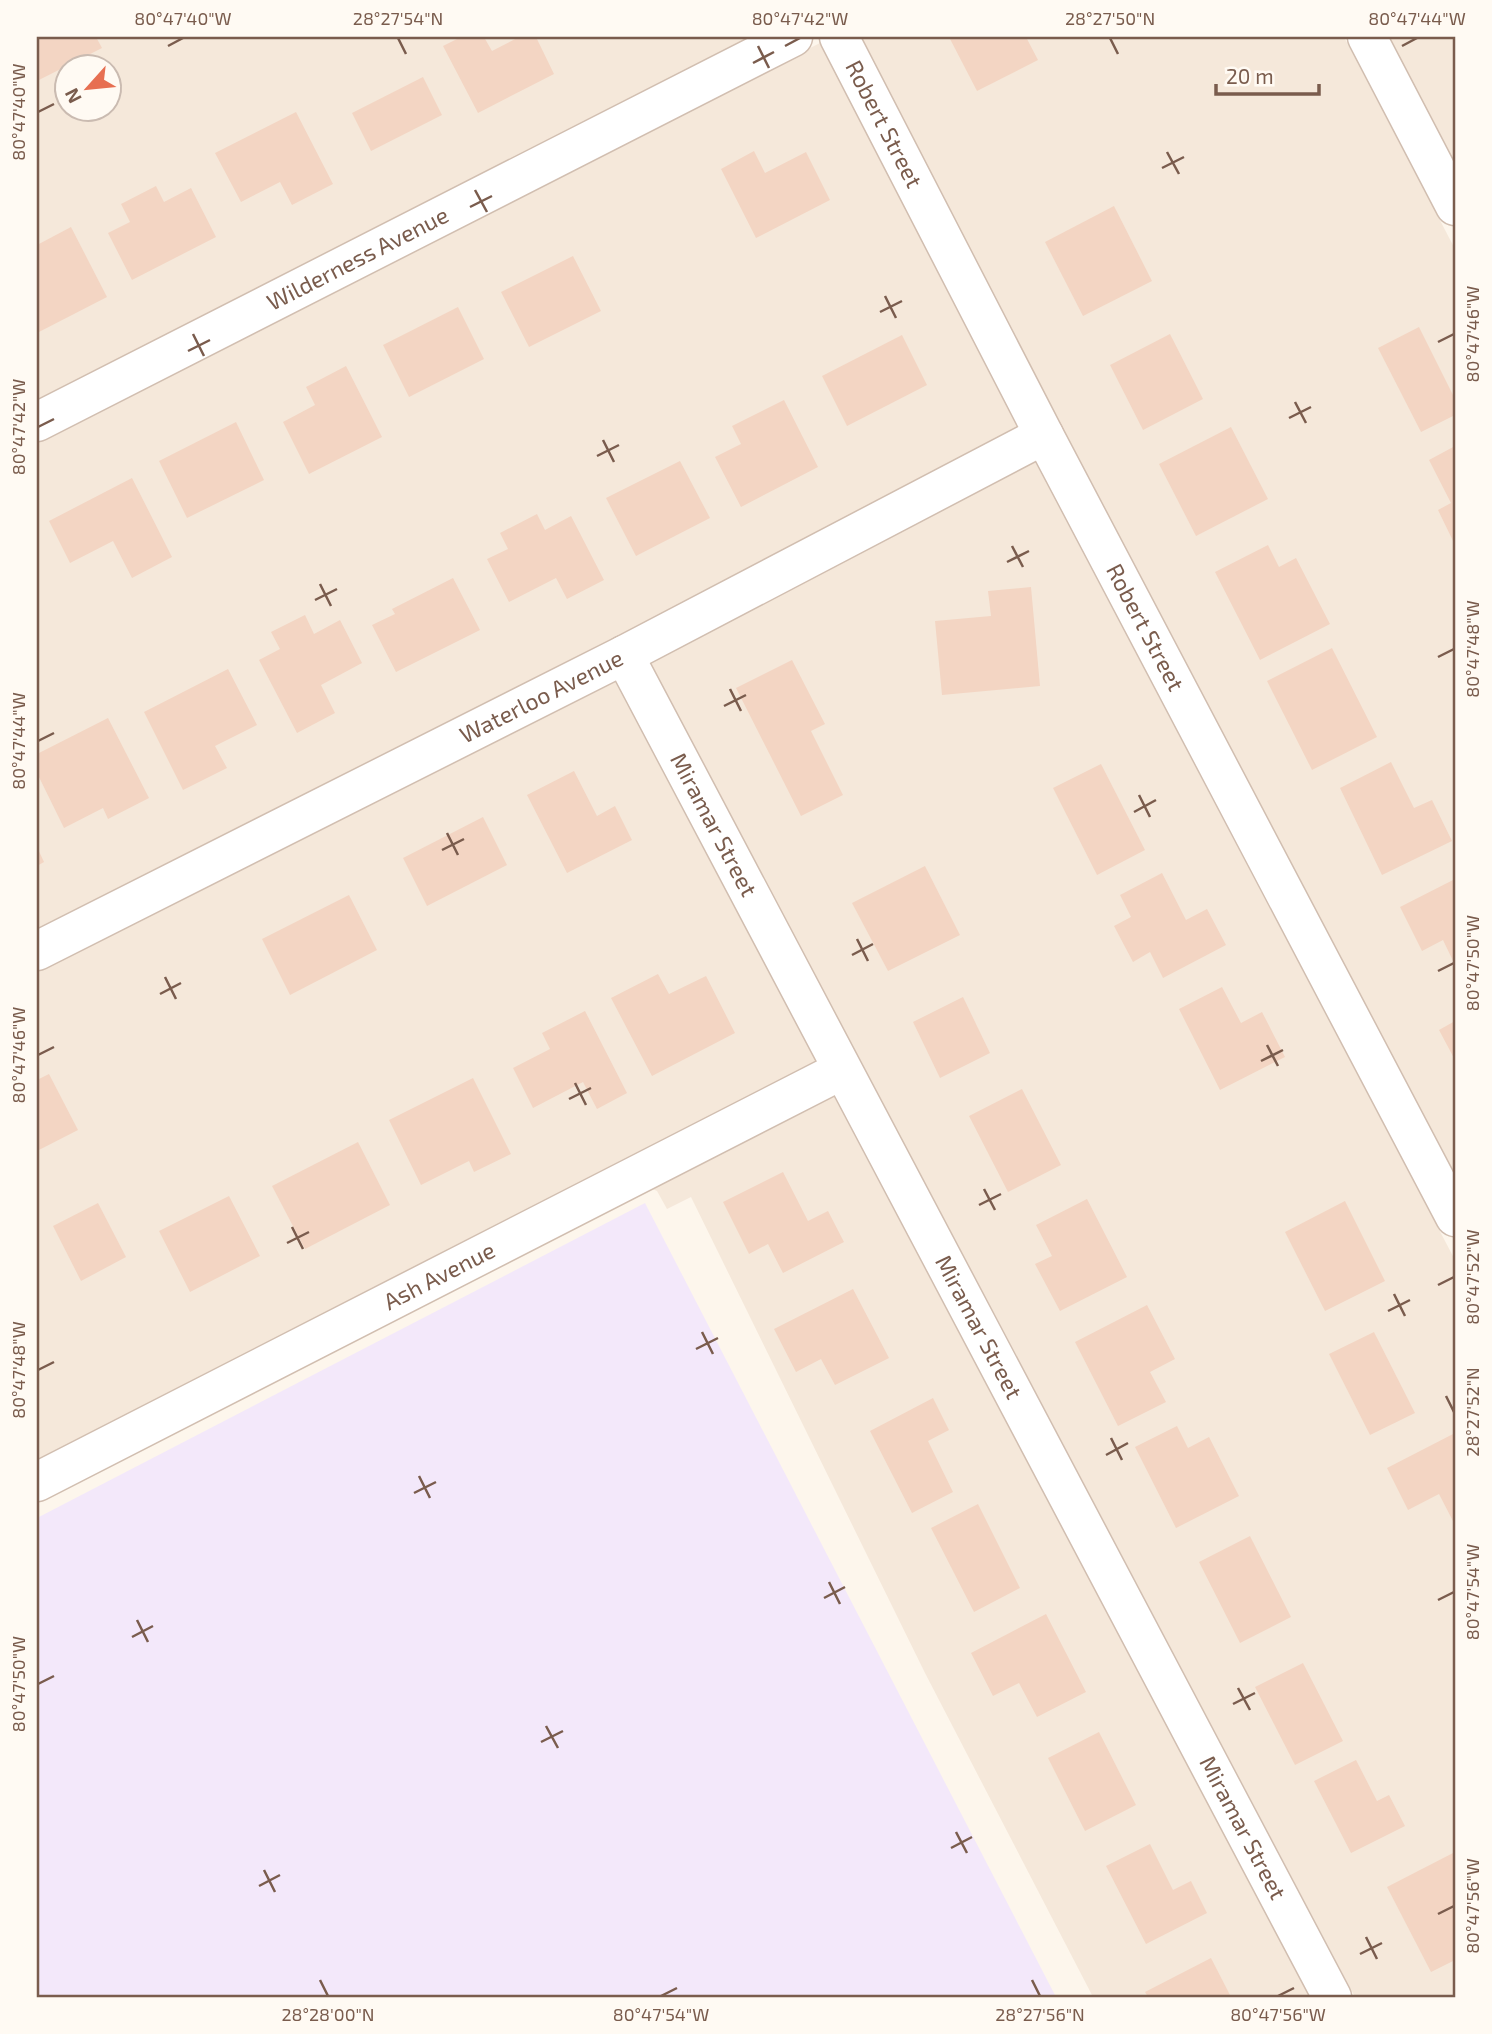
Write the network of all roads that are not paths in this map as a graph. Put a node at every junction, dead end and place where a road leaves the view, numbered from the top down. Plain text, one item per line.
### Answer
1 (793, 37) edge
2 (839, 37) edge
3 (1367, 37) edge
4 (1455, 206) edge
5 (37, 422) edge
6 (1044, 435) junction
7 (624, 655) junction
8 (37, 951) edge
9 (842, 1070) junction
10 (1455, 1217) edge
11 (37, 1482) edge
12 (1332, 1997) edge

1 - 5 street, Wilderness Avenue
2 - 6 street, Robert Street
3 - 4 street
6 - 7 street, Waterloo Avenue
6 - 10 street, Robert Street
7 - 8 street, Waterloo Avenue
7 - 9 street, Miramar Street
9 - 11 street, Ash Avenue
9 - 12 street, Miramar Street

